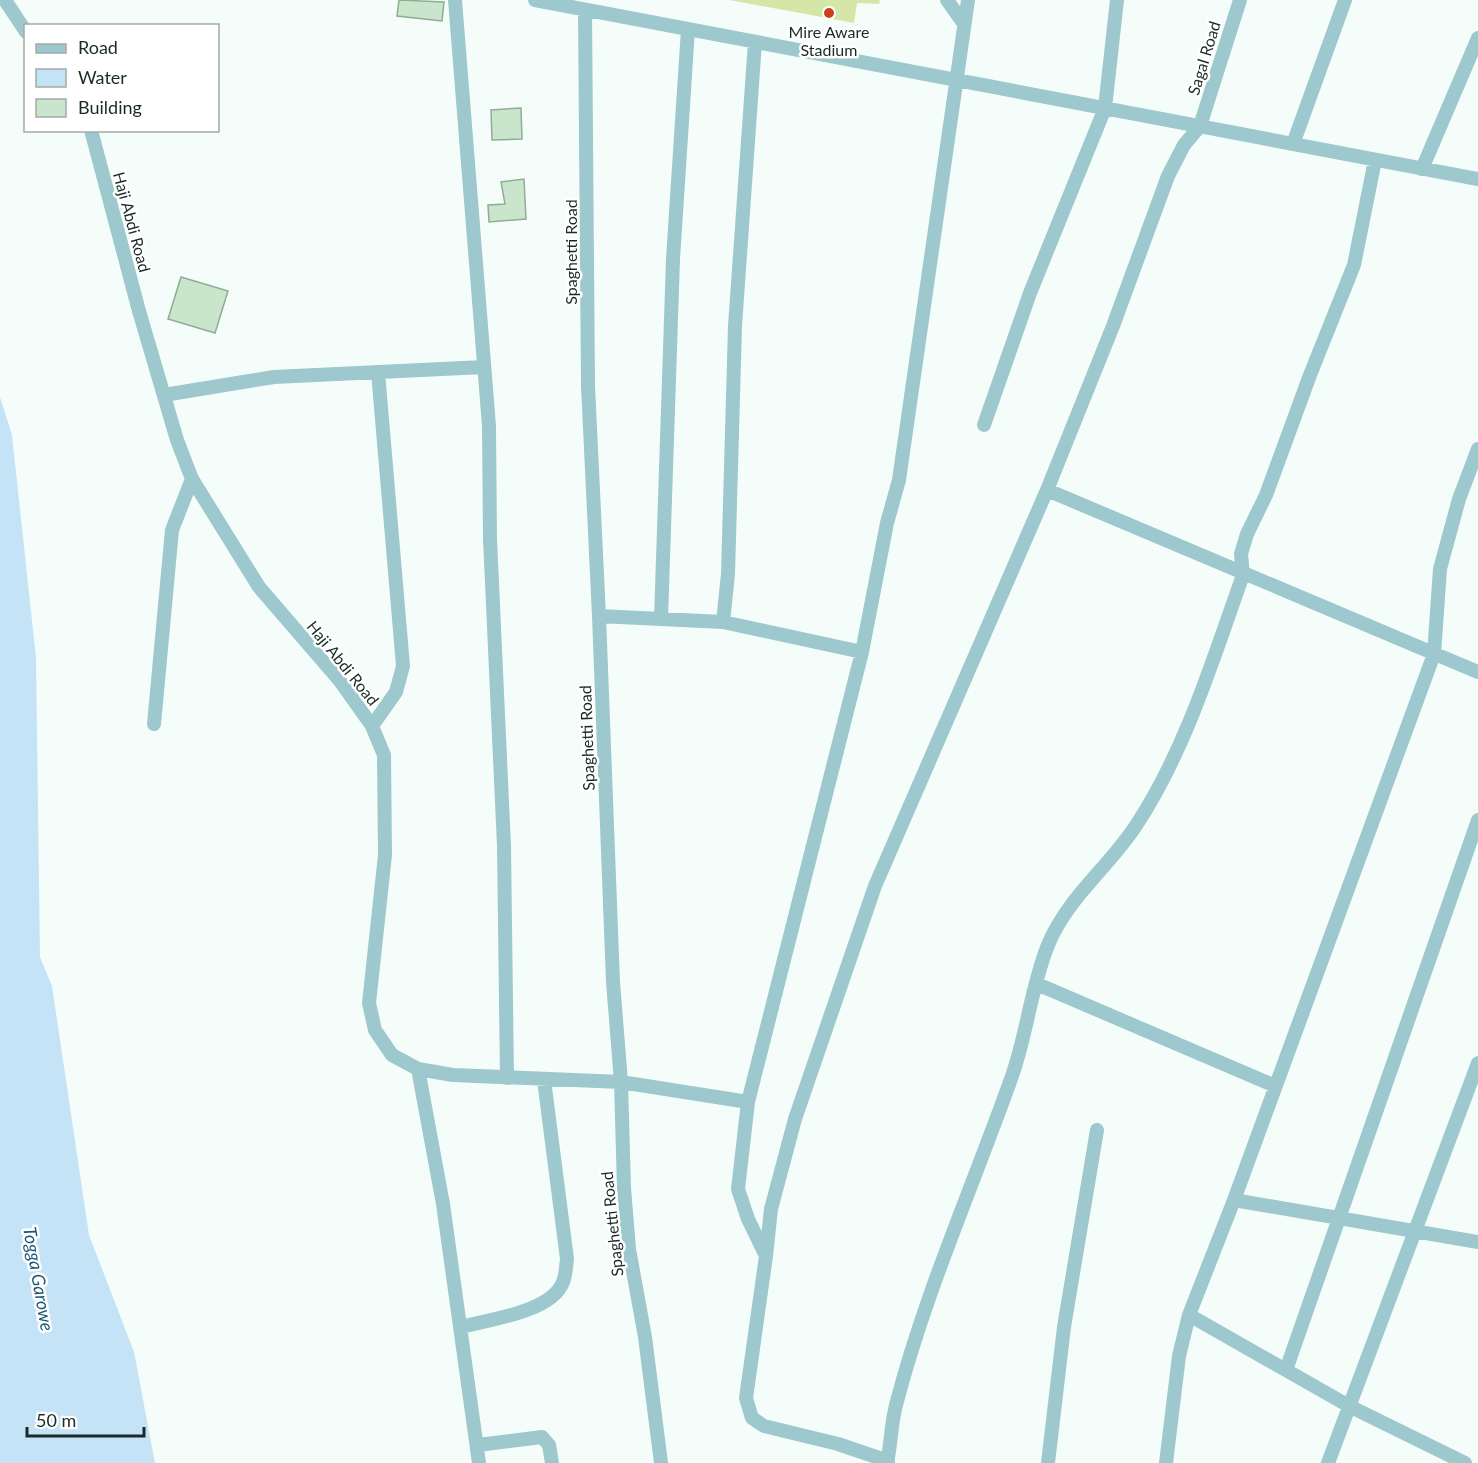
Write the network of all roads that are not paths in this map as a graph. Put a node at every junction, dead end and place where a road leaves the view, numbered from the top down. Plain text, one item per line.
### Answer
1 (5, 0) edge
2 (455, 0) edge
3 (535, 0) edge
4 (947, 0) edge
5 (968, 0) edge
6 (1117, 0) edge
7 (1240, 0) edge
8 (1344, 0) edge
9 (585, 10) junction
10 (964, 24) junction
11 (24, 29) edge
12 (688, 29) junction
13 (1478, 38) edge
14 (755, 42) junction
15 (955, 80) junction
16 (1105, 108) junction
17 (1200, 126) junction
18 (92, 132) edge
19 (1293, 144) junction
20 (1375, 160) junction
21 (1422, 169) junction
22 (1478, 179) edge
23 (484, 367) junction
24 (378, 372) junction
25 (164, 395) junction
26 (984, 424) dead end
27 (1478, 449) edge
28 (192, 479) junction
29 (1047, 490) junction
30 (1243, 575) junction
31 (600, 616) junction
32 (662, 619) junction
33 (723, 622) junction
34 (862, 652) junction
35 (1434, 654) junction
36 (1478, 672) edge
37 (154, 724) dead end
38 (372, 726) junction
39 (1478, 820) edge
40 (1037, 984) junction
41 (1478, 1063) edge
42 (418, 1069) junction
43 (507, 1078) junction
44 (544, 1080) junction
45 (621, 1082) junction
46 (1275, 1086) junction
47 (748, 1102) junction
48 (1096, 1130) dead end
49 (1234, 1200) junction
50 (1339, 1220) junction
51 (1413, 1232) junction
52 (1478, 1242) edge
53 (766, 1256) junction
54 (1189, 1315) junction
55 (460, 1327) junction
56 (1286, 1370) junction
57 (1349, 1406) junction
58 (478, 1445) junction
59 (888, 1462) edge
60 (479, 1463) edge
61 (552, 1463) edge
62 (661, 1463) edge
63 (1048, 1463) edge
64 (1166, 1463) edge
65 (1328, 1463) edge
66 (1465, 1463) edge

1 - 11 street
2 - 23 street
3 - 9 street
4 - 10 street
5 - 10 street
6 - 16 street
7 - 17 street, Sagal Road
8 - 19 street
9 - 12 street
9 - 31 street, Spaghetti Road
10 - 15 street
12 - 14 street
12 - 32 street
13 - 21 street
14 - 15 street
14 - 33 street
15 - 16 street
15 - 34 street
16 - 17 street
16 - 26 street
17 - 19 street
17 - 29 street
18 - 25 street, Haji Abdi Road
19 - 20 street
20 - 21 street
20 - 30 street
21 - 22 street
23 - 24 street
23 - 43 street
24 - 25 street
24 - 38 street
25 - 28 street, Haji Abdi Road
27 - 35 street
28 - 37 street
28 - 38 street, Haji Abdi Road
29 - 30 street
29 - 53 street
30 - 35 street
30 - 40 street
31 - 32 street
31 - 45 street, Spaghetti Road
32 - 33 street
33 - 34 street
34 - 47 street
35 - 36 street
35 - 46 street
38 - 42 street, Haji Abdi Road
39 - 50 street
40 - 46 street
40 - 59 street
41 - 51 street
42 - 43 street, Haji Abdi Road
42 - 55 street
43 - 44 street, Haji Abdi Road
44 - 45 street, Haji Abdi Road
44 - 55 street
45 - 47 street, Haji Abdi Road
45 - 62 street, Spaghetti Road
46 - 49 street
47 - 53 street
48 - 63 street
49 - 50 street
49 - 54 street
50 - 51 street
50 - 56 street
51 - 52 street
51 - 57 street
53 - 59 street
54 - 56 street
54 - 64 street
55 - 58 street
56 - 57 street
57 - 65 street
57 - 66 street
58 - 60 street
58 - 61 street

